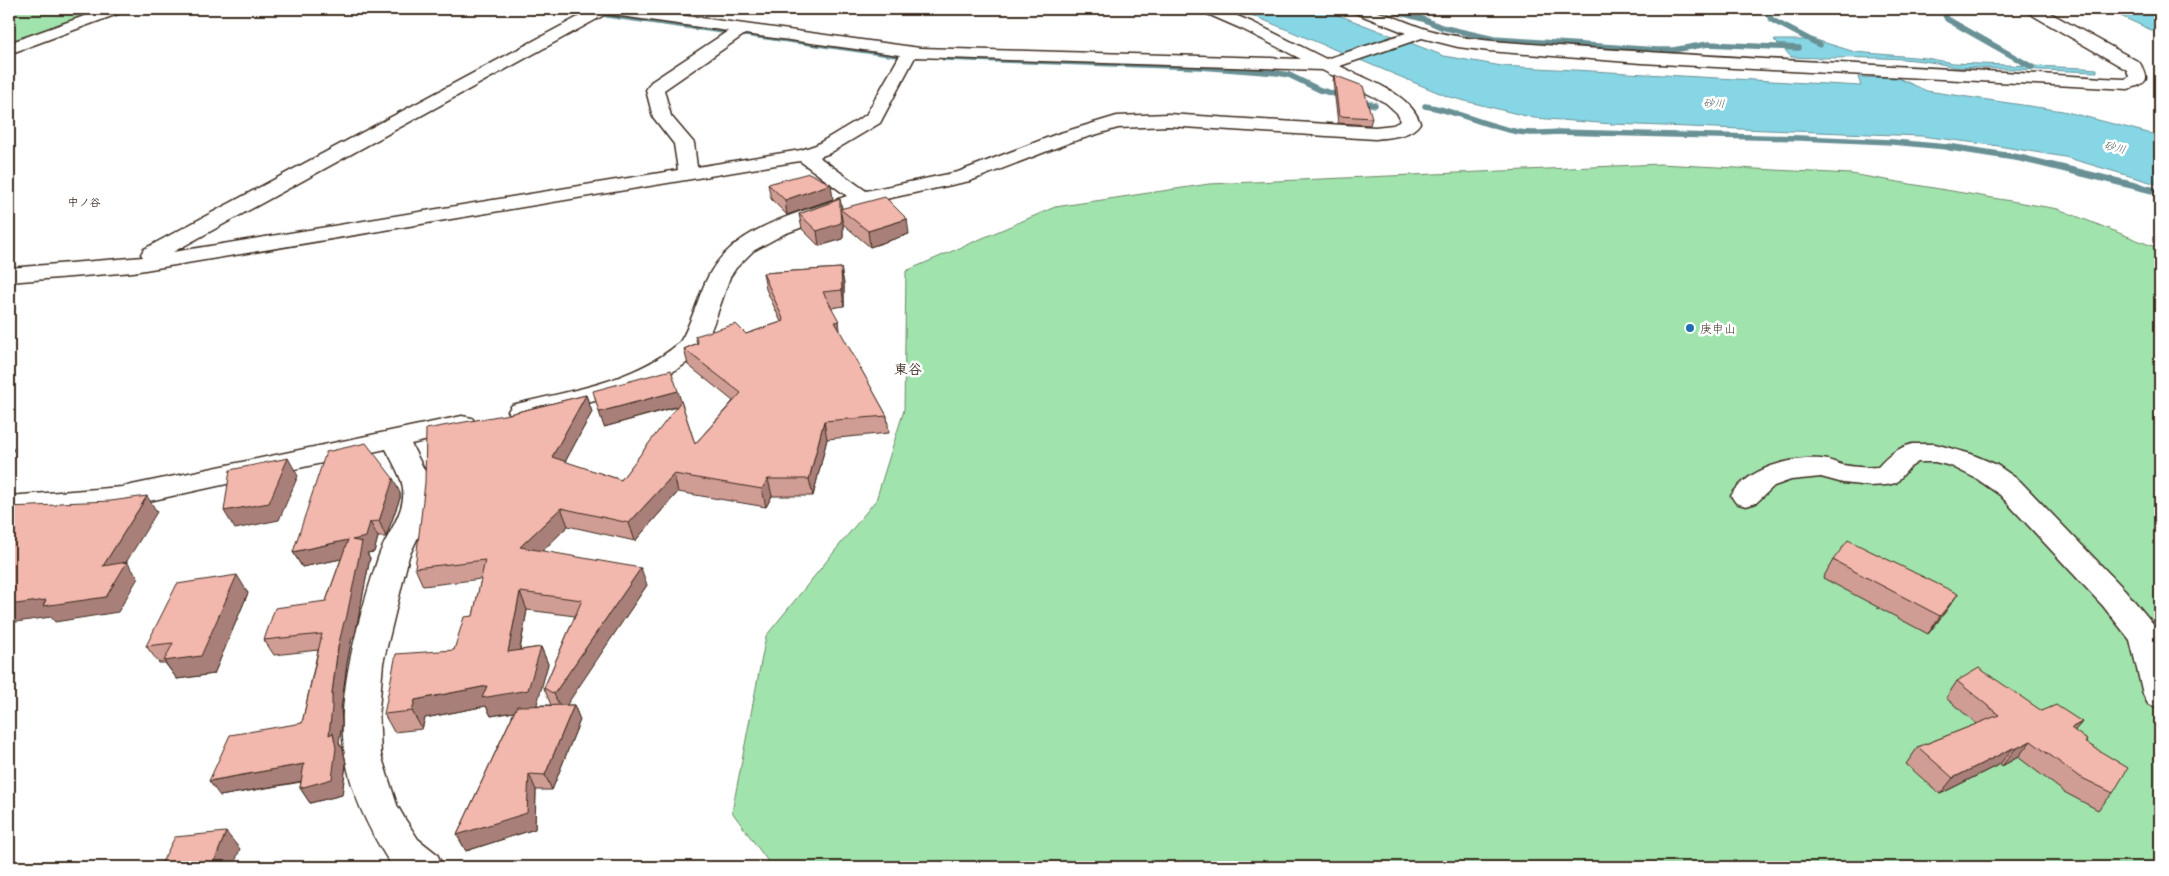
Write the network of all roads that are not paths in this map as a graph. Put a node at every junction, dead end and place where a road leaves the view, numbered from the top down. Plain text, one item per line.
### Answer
1 (118, 9) edge
2 (603, 9) edge
3 (1208, 9) edge
4 (1358, 9) edge
5 (2032, 9) edge
6 (738, 31) junction
7 (1417, 34) junction
8 (9, 49) edge
9 (910, 52) junction
10 (1329, 63) junction
11 (804, 155) junction
12 (688, 173) junction
13 (862, 198) junction
14 (133, 265) junction
15 (9, 275) edge
16 (394, 438) junction
17 (1746, 496) dead end
18 (9, 506) edge
19 (2160, 694) edge
20 (423, 867) edge

1 - 8 street
2 - 6 street
2 - 14 street
3 - 10 street
4 - 7 street
5 - 7 street
6 - 9 street
6 - 12 street
7 - 10 street
9 - 10 street
9 - 11 street
10 - 13 street
11 - 12 street
11 - 13 street
12 - 14 street
13 - 16 street
14 - 15 street
16 - 18 street
16 - 20 street
17 - 19 street

